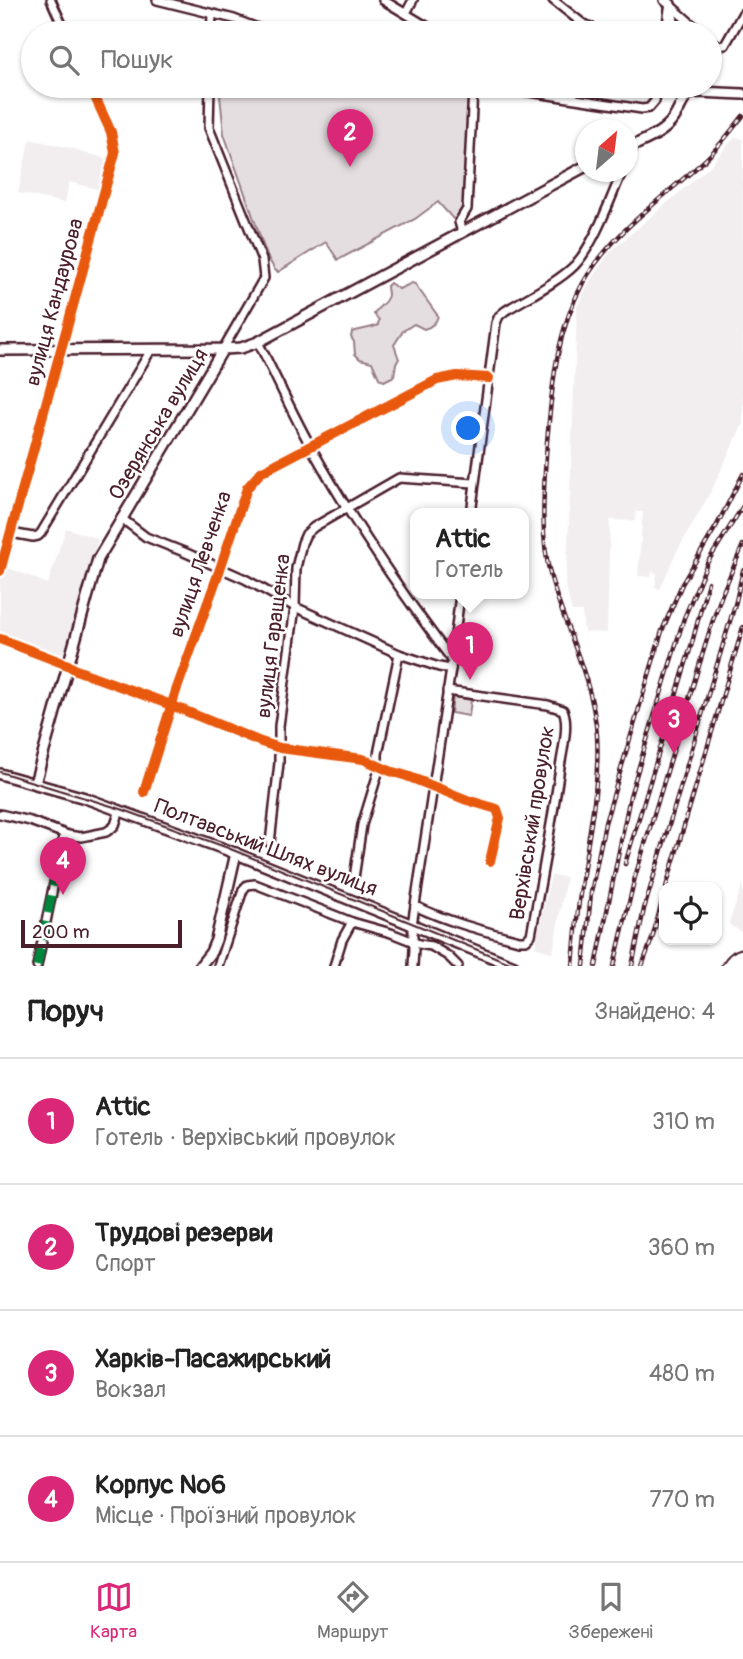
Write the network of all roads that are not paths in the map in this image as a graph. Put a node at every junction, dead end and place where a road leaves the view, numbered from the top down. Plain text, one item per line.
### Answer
1 (51, 0) edge
2 (157, 0) edge
3 (383, 0) edge
4 (413, 0) edge
5 (553, 0) edge
6 (667, 2) edge
7 (406, 13) junction
8 (743, 13) edge
9 (212, 15) junction
10 (61, 21) edge
11 (212, 21) edge
12 (239, 21) edge
13 (419, 21) edge
14 (579, 21) edge
15 (666, 21) edge
16 (673, 21) edge
17 (688, 21) edge
18 (722, 45) edge
19 (722, 93) edge
20 (743, 94) edge
21 (95, 98) edge
22 (210, 98) edge
23 (469, 98) edge
24 (573, 98) edge
25 (655, 98) edge
26 (684, 98) edge
27 (638, 143) edge
28 (575, 172) edge
29 (618, 182) edge
30 (461, 232) junction
31 (258, 342) junction
32 (0, 349) edge
33 (151, 349) junction
34 (223, 349) junction
35 (61, 350) junction
36 (489, 378) junction
37 (310, 446) junction
38 (474, 483) junction
39 (347, 508) junction
40 (472, 508) edge
41 (121, 519) junction
42 (11, 533) junction
43 (220, 569) junction
44 (0, 571) edge
45 (459, 599) edge
46 (295, 607) junction
47 (0, 639) edge
48 (400, 654) junction
49 (452, 664) junction
50 (68, 665) junction
51 (447, 691) junction
52 (171, 705) junction
53 (280, 747) junction
54 (378, 767) junction
55 (0, 774) edge
56 (35, 783) junction
57 (433, 788) junction
58 (144, 792) dead end
59 (120, 810) junction
60 (0, 814) edge
61 (64, 834) junction
62 (270, 843) dead end
63 (236, 853) junction
64 (490, 861) dead end
65 (354, 878) dead end
66 (415, 906) junction
67 (352, 922) junction
68 (412, 924) junction
69 (413, 942) junction
70 (203, 963) edge
71 (37, 966) edge
72 (218, 966) edge
73 (334, 966) edge
74 (413, 966) edge
75 (458, 966) edge
76 (514, 966) edge

1 - 10 street
2 - 9 street
3 - 7 street
4 - 7 street
5 - 14 street
6 - 15 street
6 - 16 main road
6 - 17 street
7 - 13 street
8 - 18 street
9 - 11 street
9 - 12 street
19 - 20 main road
21 - 35 street, вулиця Кандаурова
22 - 34 street
23 - 30 street
24 - 25 street
26 - 27 main road
28 - 30 main road, Озерянська вулиця
29 - 36 street
30 - 31 main road, Озерянська вулиця
31 - 34 main road, Озерянська вулиця
31 - 37 street
32 - 35 main road
33 - 34 main road
33 - 35 main road
33 - 42 street
34 - 41 main road, Озерянська вулиця
35 - 42 street, вулиця Кандаурова
36 - 37 street, вулиця Левченка
36 - 38 street
37 - 39 street
37 - 43 street, вулиця Левченка
38 - 39 street, вулиця Гаращенка
38 - 40 street
39 - 46 street, вулиця Гаращенка
39 - 49 street
41 - 43 street
41 - 50 main road, Озерянська вулиця
42 - 44 street, вулиця Кандаурова
43 - 46 street
43 - 52 street, вулиця Левченка
45 - 49 street
46 - 48 street
46 - 53 street, вулиця Гаращенка
47 - 50 street
48 - 49 street
48 - 54 street
49 - 51 street
50 - 52 street
50 - 56 main road, Озерянська вулиця
51 - 57 street
51 - 66 street, Верхівський провулок
52 - 53 street
52 - 58 street, вулиця Левченка
53 - 54 street
53 - 62 street, вулиця Гаращенка
54 - 57 street
54 - 65 street
55 - 56 main road, Полтавський Шлях вулиця
56 - 59 main road, Полтавський Шлях вулиця
57 - 64 street
57 - 66 street
59 - 61 street
59 - 63 main road, Полтавський Шлях вулиця
60 - 61 street
61 - 71 street
63 - 68 main road, Полтавський Шлях вулиця
63 - 70 main road
66 - 68 street
67 - 69 street
67 - 72 street
67 - 73 street
68 - 69 street
68 - 76 main road, Полтавський Шлях вулиця
69 - 74 street
69 - 75 street
70 - 72 street

